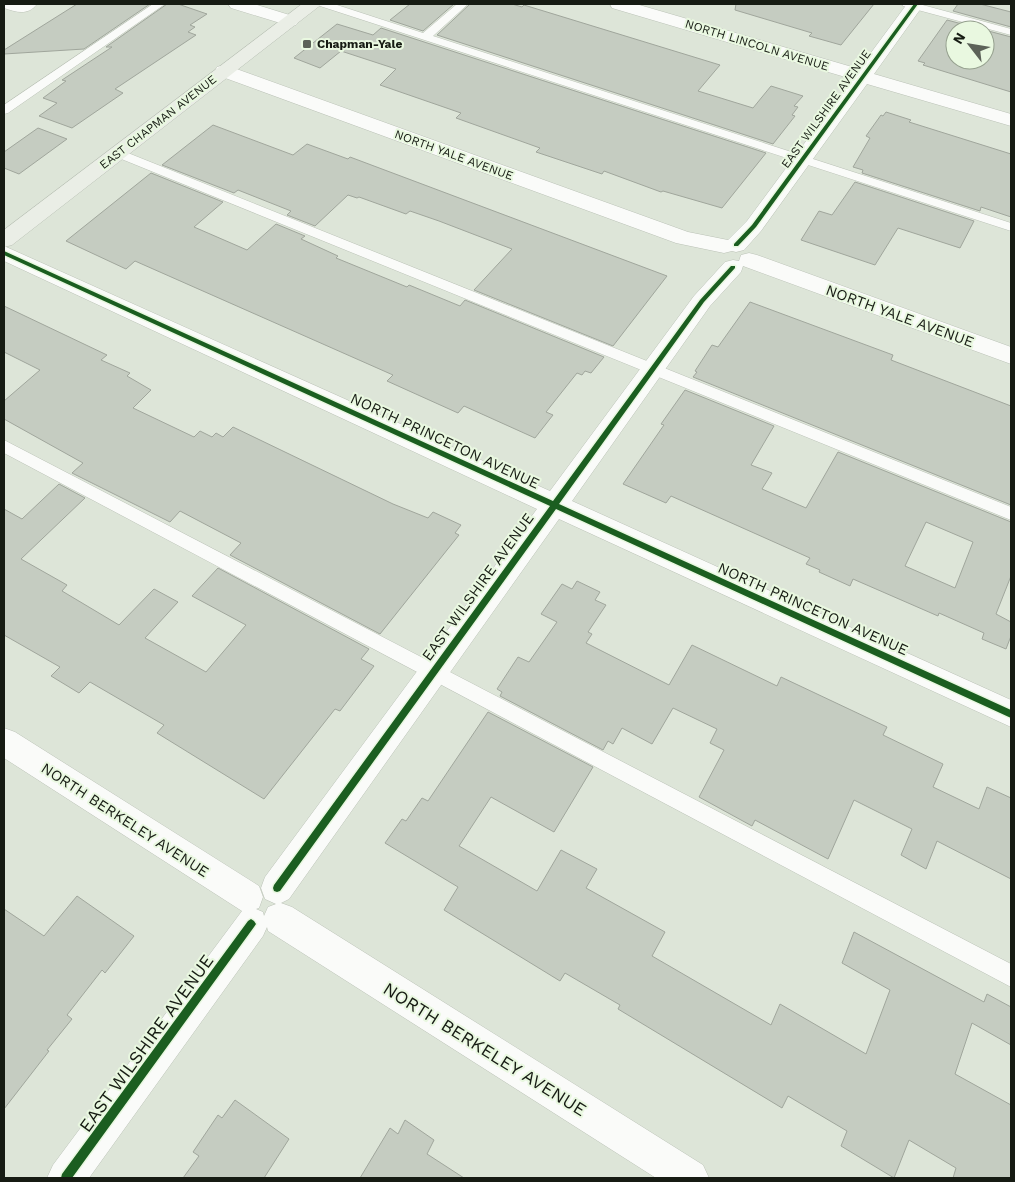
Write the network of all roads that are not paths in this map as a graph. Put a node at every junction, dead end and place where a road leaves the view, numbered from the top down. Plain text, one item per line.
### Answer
1 (160, 4) edge
2 (237, 4) edge
3 (313, 4) edge
4 (324, 4) edge
5 (463, 4) edge
6 (618, 4) edge
7 (913, 4) edge
8 (290, 21) junction
9 (1011, 32) edge
10 (425, 36) junction
11 (224, 71) junction
12 (864, 77) junction
13 (4, 110) edge
14 (1011, 120) edge
15 (118, 153) junction
16 (804, 159) junction
17 (1011, 227) edge
18 (4, 240) edge
19 (4, 253) edge
20 (734, 257) junction
21 (1011, 356) edge
22 (652, 369) junction
23 (4, 446) edge
24 (554, 506) junction
25 (1011, 514) edge
26 (434, 672) junction
27 (1011, 714) edge
28 (4, 742) edge
29 (263, 907) junction
30 (1011, 976) edge
31 (66, 1178) edge
32 (690, 1178) edge

1 - 13 lane
2 - 8 street
3 - 8 main road, EAST CHAPMAN AVENUE
4 - 10 lane
5 - 10 lane
6 - 12 street, NORTH LINCOLN AVENUE
7 - 9 lane
7 - 12 street, EAST WILSHIRE AVENUE
8 - 11 main road, EAST CHAPMAN AVENUE
10 - 16 lane
11 - 15 main road, EAST CHAPMAN AVENUE
11 - 20 street, NORTH YALE AVENUE
12 - 14 street, NORTH LINCOLN AVENUE
12 - 16 street, EAST WILSHIRE AVENUE
15 - 18 main road, EAST CHAPMAN AVENUE
15 - 22 lane
16 - 17 lane
16 - 20 street, EAST WILSHIRE AVENUE
19 - 24 street, NORTH PRINCETON AVENUE
20 - 21 street, NORTH YALE AVENUE
20 - 22 street, EAST WILSHIRE AVENUE
22 - 24 street, EAST WILSHIRE AVENUE
22 - 25 lane
23 - 26 lane
24 - 26 street, EAST WILSHIRE AVENUE
24 - 27 street, NORTH PRINCETON AVENUE
26 - 29 street, EAST WILSHIRE AVENUE
26 - 30 lane
28 - 29 street, NORTH BERKELEY AVENUE
29 - 31 street, EAST WILSHIRE AVENUE
29 - 32 street, NORTH BERKELEY AVENUE

